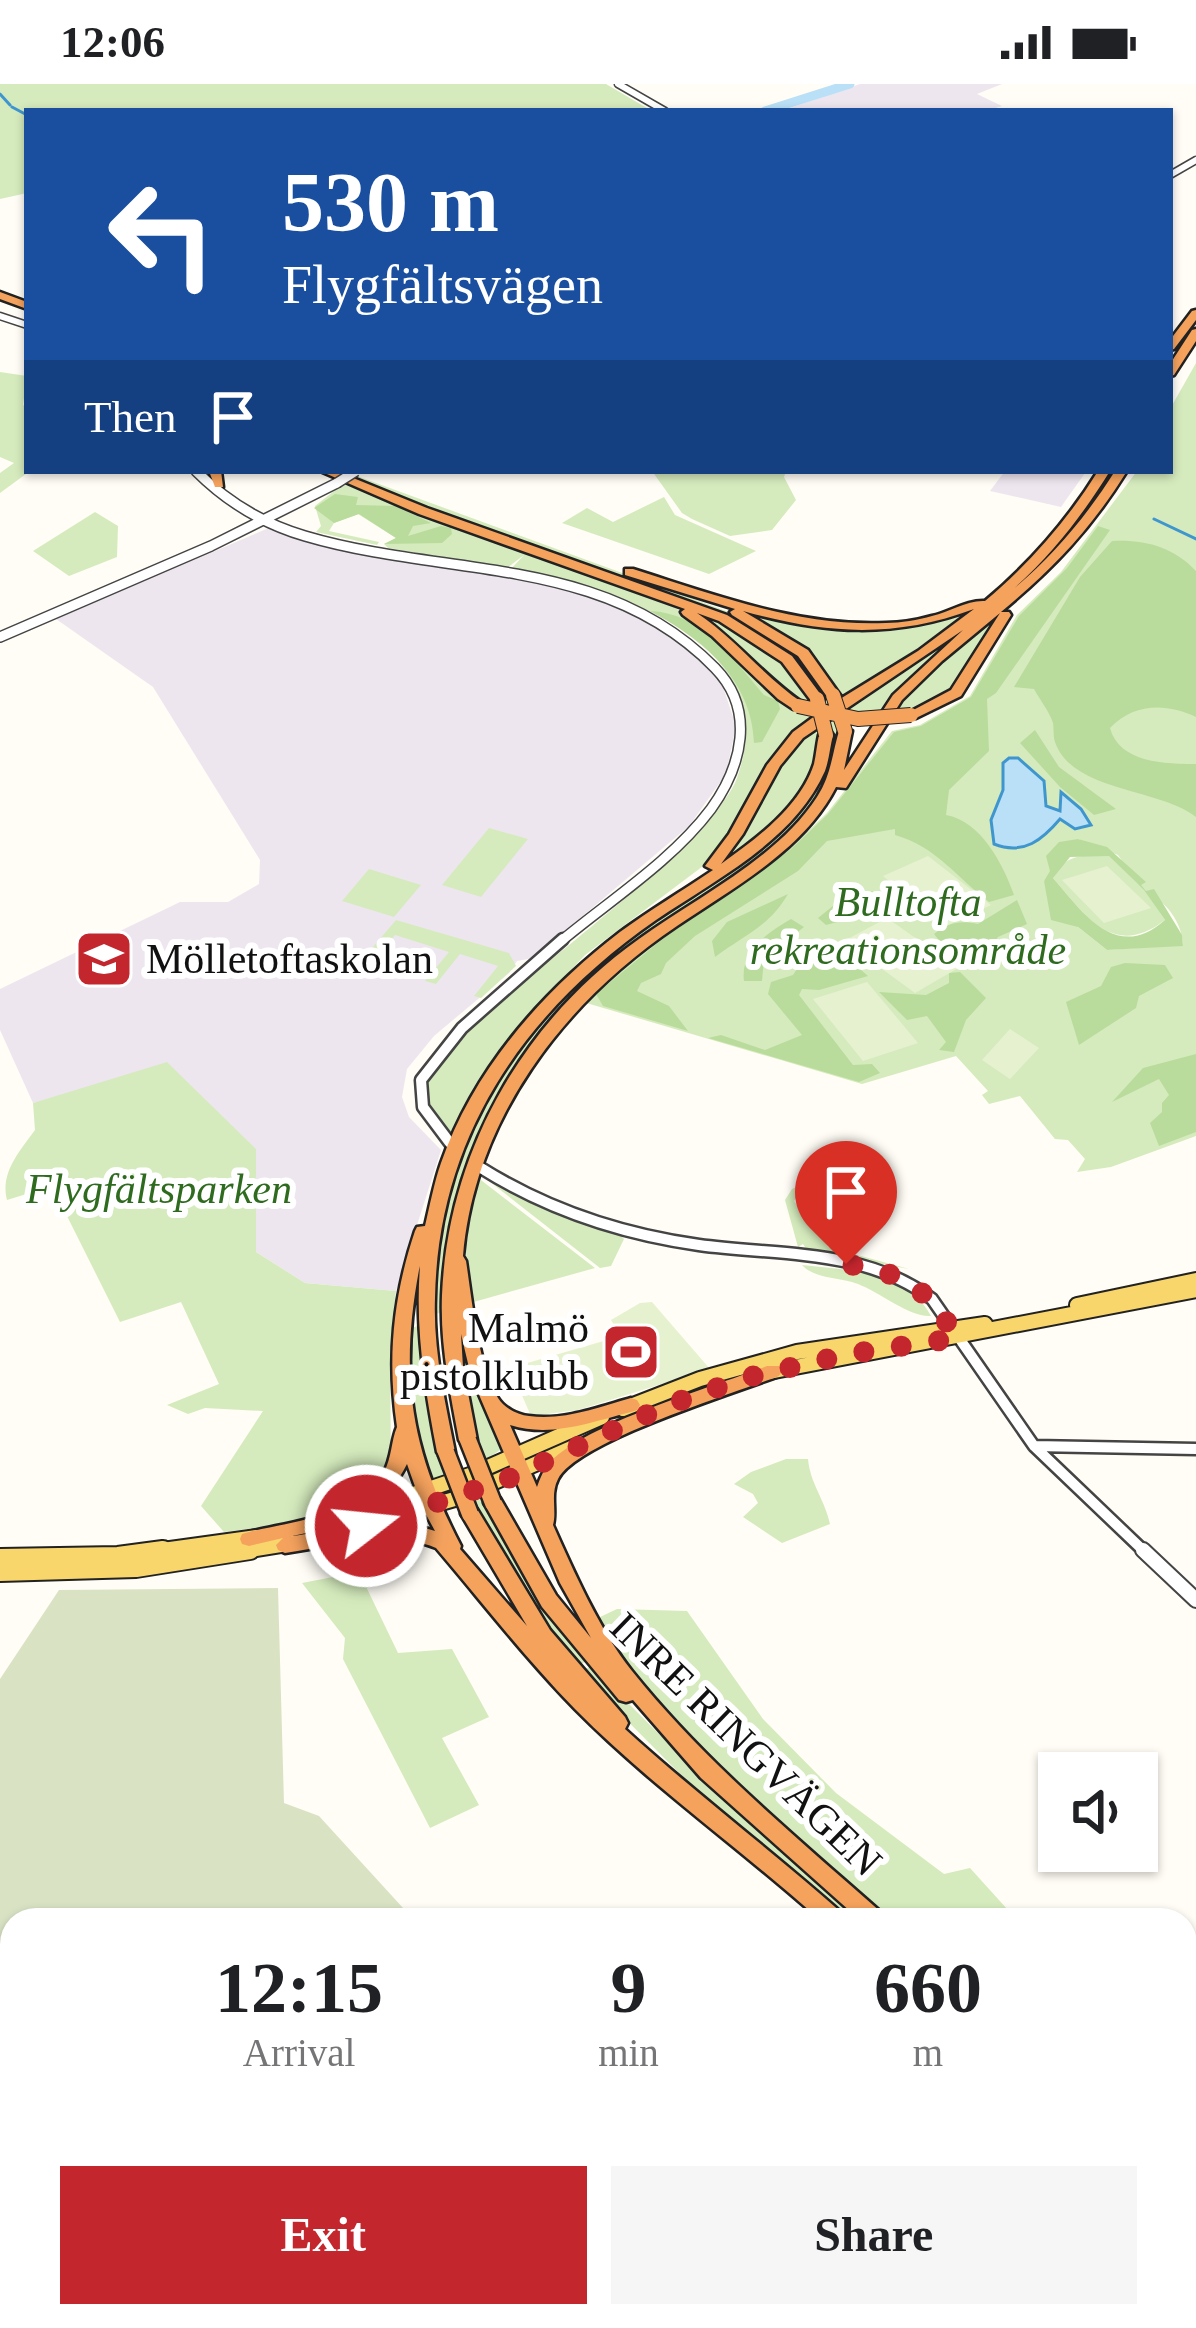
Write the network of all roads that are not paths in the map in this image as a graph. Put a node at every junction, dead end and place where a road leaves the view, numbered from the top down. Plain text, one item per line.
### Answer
1 (618, 84) edge
2 (660, 108) edge
3 (1196, 313) edge
4 (1196, 332) edge
5 (1173, 342) edge
6 (1173, 368) edge
7 (199, 474) edge
8 (325, 474) edge
9 (333, 474) edge
10 (349, 474) edge
11 (360, 474) edge
12 (1103, 474) edge
13 (1118, 474) edge
14 (217, 478) edge
15 (423, 511) junction
16 (1085, 513) junction
17 (269, 519) junction
18 (1072, 542) junction
19 (629, 572) junction
20 (598, 573) junction
21 (1016, 580) junction
22 (0, 637) edge
23 (825, 697) junction
24 (807, 820) junction
25 (656, 913) junction
26 (450, 1143) dead end
27 (482, 1168) dead end
28 (462, 1195) junction
29 (434, 1216) junction
30 (1196, 1280) edge
31 (1196, 1290) edge
32 (954, 1333) junction
33 (773, 1371) junction
34 (487, 1393) junction
35 (631, 1405) junction
36 (403, 1413) junction
37 (1034, 1446) junction
38 (1196, 1450) edge
39 (516, 1465) junction
40 (429, 1499) junction
41 (249, 1539) junction
42 (285, 1544) junction
43 (552, 1545) junction
44 (0, 1558) edge
45 (468, 1570) junction
46 (0, 1573) edge
47 (1196, 1600) edge
48 (708, 1772) junction
49 (775, 1867) junction
50 (821, 1908) edge
51 (861, 1908) edge

1 - 2 street
3 - 5 highway
4 - 6 highway
7 - 17 street
8 - 15 highway
9 - 15 highway, INRE RINGVÄGEN
10 - 17 street, bridge
11 - 19 highway, INRE RINGVÄGEN
12 - 16 highway
13 - 16 highway
14 - 17 street
15 - 20 highway, INRE RINGVÄGEN
16 - 18 highway
16 - 21 highway
17 - 22 street
17 - 26 street
18 - 20 highway, bridge
18 - 24 highway
19 - 21 highway
19 - 23 highway, INRE RINGVÄGEN
20 - 23 highway, INRE RINGVÄGEN
21 - 25 highway
23 - 24 highway, INRE RINGVÄGEN, bridge
23 - 25 highway, INRE RINGVÄGEN, bridge
24 - 28 highway, INRE RINGVÄGEN
25 - 29 highway, INRE RINGVÄGEN
27 - 32 street
28 - 34 highway
28 - 48 highway, INRE RINGVÄGEN, bridge
29 - 36 highway
29 - 49 highway, INRE RINGVÄGEN, bridge
30 - 32 main road
31 - 32 main road
32 - 33 main road
32 - 35 main road
32 - 37 street
33 - 39 main road
33 - 43 highway
34 - 35 highway
34 - 39 highway
35 - 39 main road
36 - 40 highway
36 - 41 highway
37 - 38 street
37 - 47 street
39 - 40 main road
39 - 43 highway
40 - 41 main road
40 - 42 main road
40 - 45 highway
41 - 44 main road
42 - 45 highway
42 - 46 main road
43 - 48 highway
45 - 49 highway
48 - 51 highway, INRE RINGVÄGEN
49 - 50 highway, INRE RINGVÄGEN

